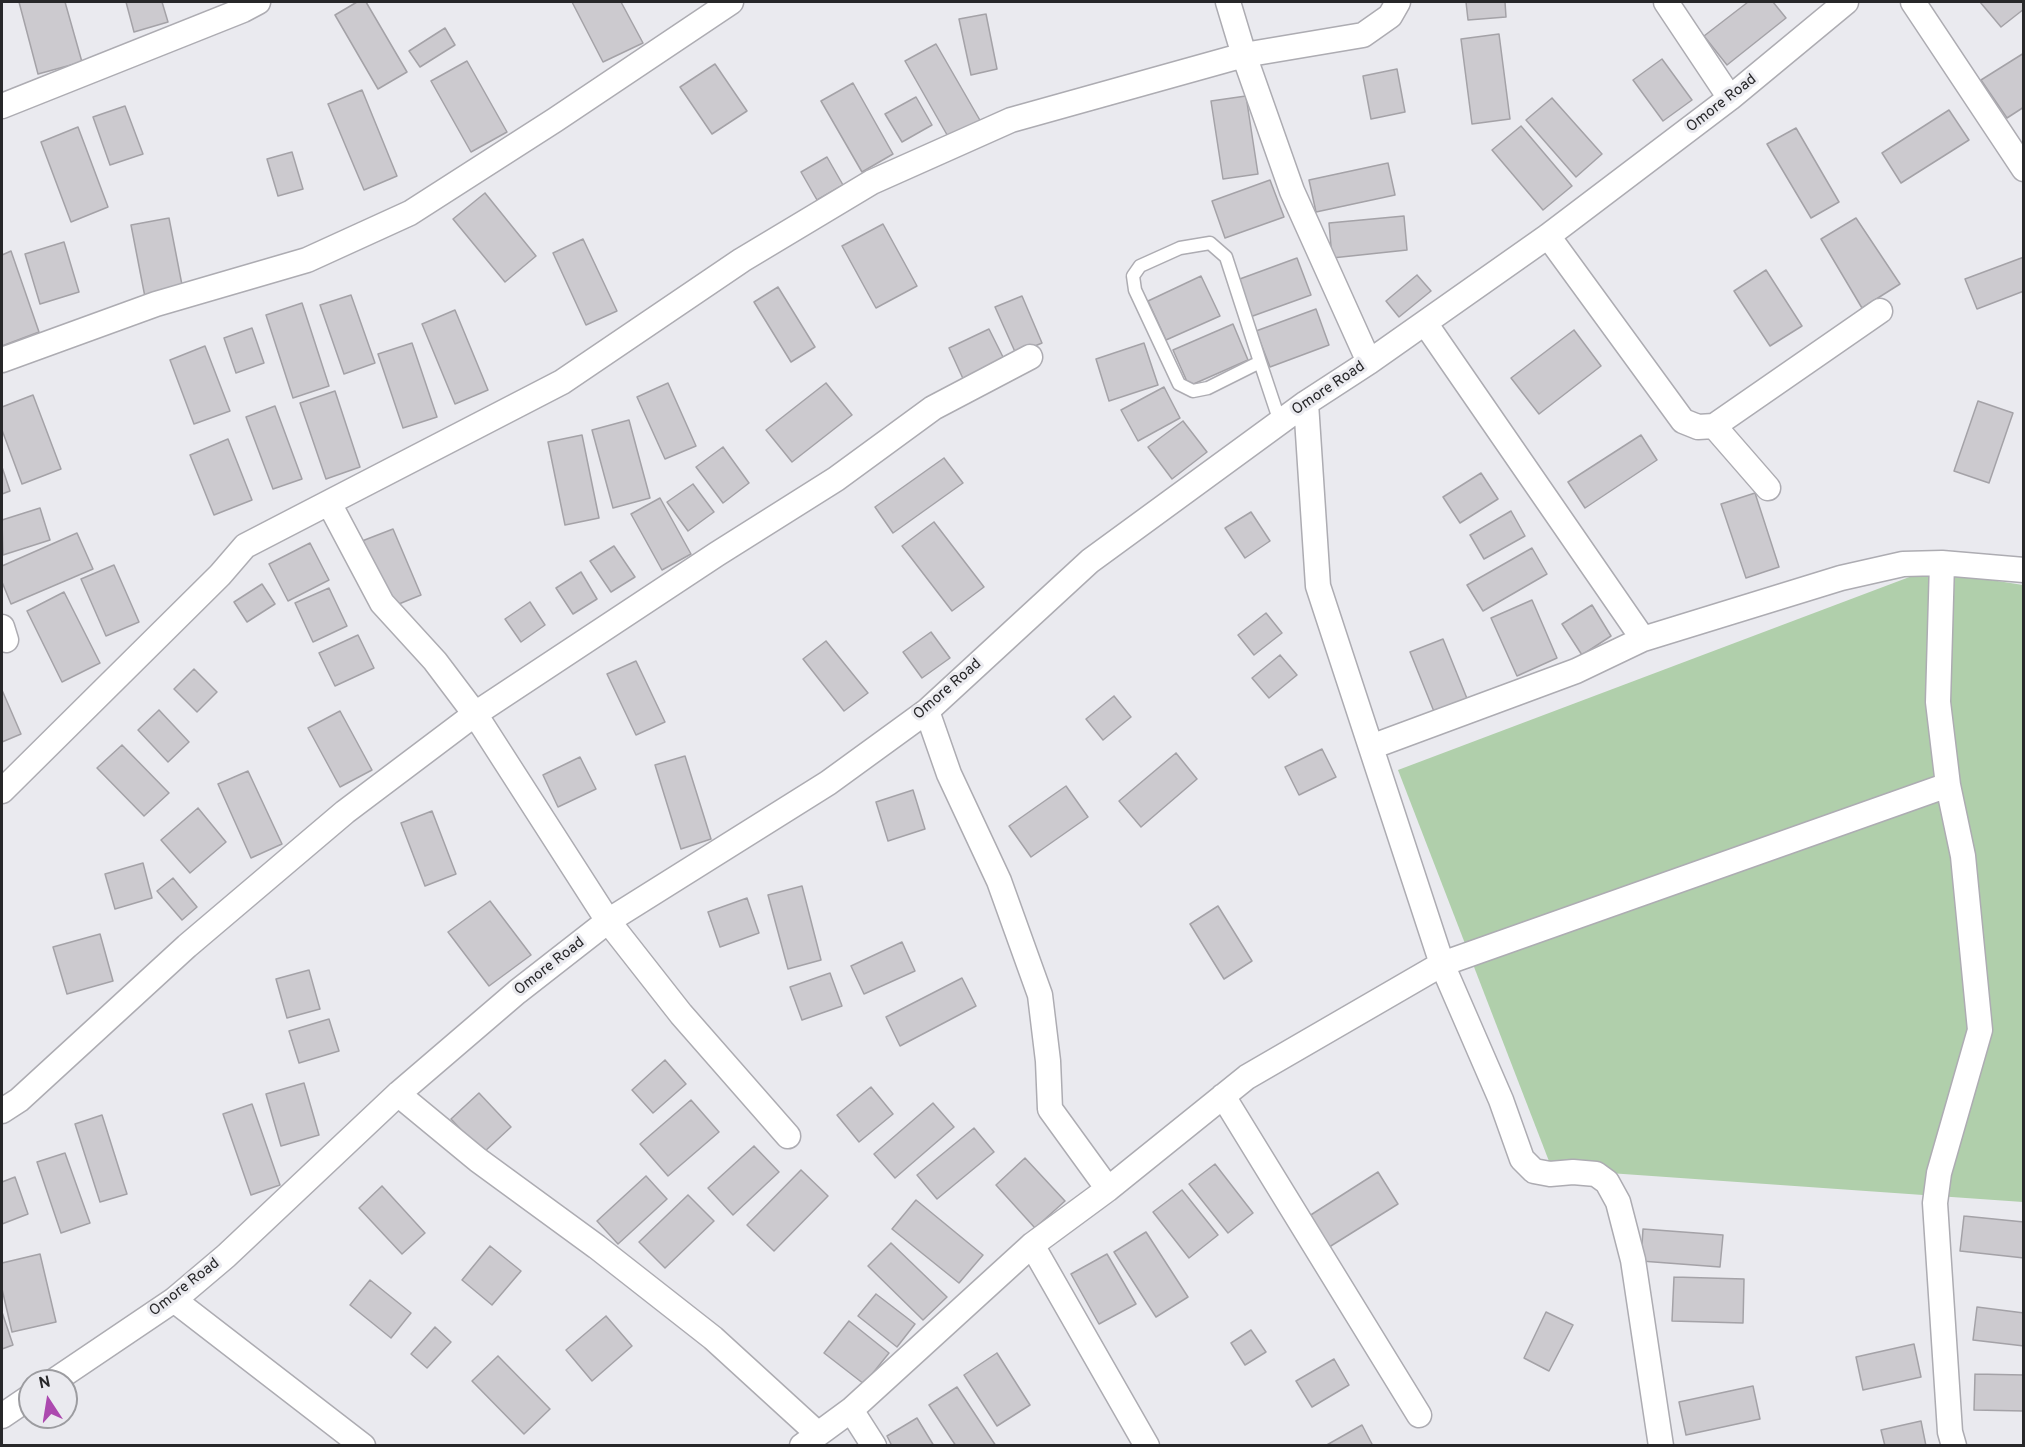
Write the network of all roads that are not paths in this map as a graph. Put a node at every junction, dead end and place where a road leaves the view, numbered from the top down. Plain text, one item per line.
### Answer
1 (258, 2) edge
2 (731, 2) edge
3 (1228, 2) edge
4 (1398, 2) edge
5 (1666, 2) edge
6 (1846, 2) edge
7 (1913, 2) edge
8 (1244, 56) junction
9 (1730, 98) junction
10 (2, 106) edge
11 (2024, 169) edge
12 (1548, 236) junction
13 (1880, 311) dead end
14 (1425, 323) junction
15 (1030, 357) dead end
16 (2, 360) edge
17 (1260, 362) junction
18 (1369, 362) junction
19 (1306, 403) junction
20 (1280, 422) junction
21 (1714, 426) junction
22 (1768, 488) dead end
23 (329, 503) junction
24 (1942, 563) junction
25 (2024, 570) edge
26 (1643, 639) junction
27 (927, 711) junction
28 (475, 714) junction
29 (1371, 747) junction
30 (1948, 785) junction
31 (2, 791) edge
32 (608, 921) junction
33 (1442, 964) junction
34 (398, 1094) junction
35 (1223, 1096) junction
36 (2, 1111) edge
37 (788, 1136) dead end
38 (1108, 1189) junction
39 (1032, 1245) junction
40 (174, 1300) junction
41 (72, 1369) edge
42 (18, 1405) edge
43 (850, 1410) junction
44 (1419, 1414) dead end
45 (2, 1416) edge
46 (810, 1439) edge
47 (363, 1446) edge
48 (874, 1446) edge
49 (1147, 1446) edge
50 (1661, 1446) edge
51 (1953, 1446) edge

1 - 10 street
2 - 16 street
3 - 8 street
4 - 8 street
5 - 9 street
6 - 9 street, Omore Road
7 - 11 street
8 - 18 street
8 - 23 street
9 - 12 street, Omore Road
12 - 14 street, Omore Road
12 - 21 street
13 - 21 street
14 - 18 street, Omore Road
14 - 26 street
15 - 28 street
17 - 17 lane
17 - 20 lane
18 - 19 street, Omore Road
19 - 20 street, Omore Road
19 - 29 street
20 - 27 street, Omore Road
21 - 22 street
23 - 28 street
23 - 31 street
24 - 25 street
24 - 26 street
24 - 30 street
26 - 29 street
27 - 32 street, Omore Road
27 - 38 street
28 - 32 street
28 - 36 street
29 - 33 street
30 - 33 street
30 - 51 street
32 - 34 street, Omore Road
32 - 37 street
33 - 35 street
33 - 50 street
34 - 40 street, Omore Road
34 - 46 street
35 - 38 street
35 - 44 street
38 - 39 street
39 - 43 street
39 - 49 street
40 - 41 street, Omore Road
40 - 47 street
42 - 45 street
43 - 46 street
43 - 48 street

